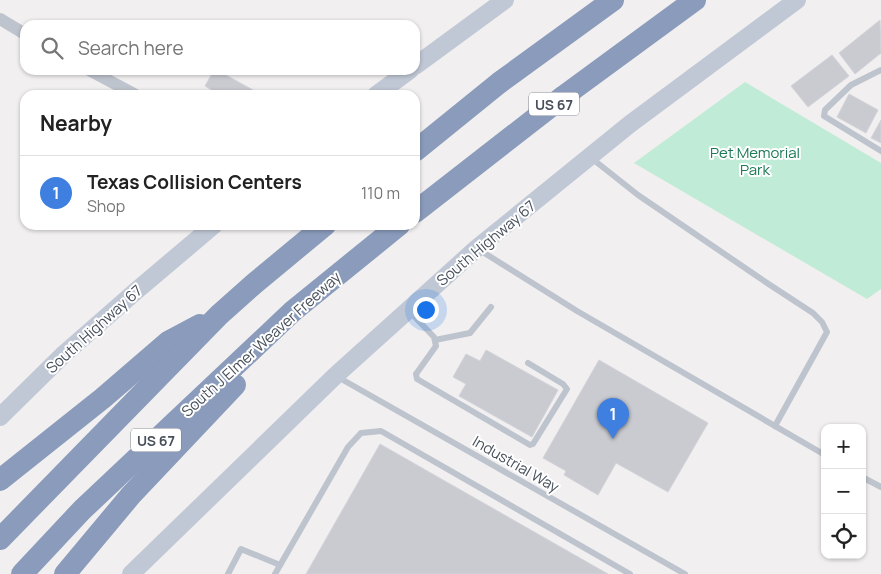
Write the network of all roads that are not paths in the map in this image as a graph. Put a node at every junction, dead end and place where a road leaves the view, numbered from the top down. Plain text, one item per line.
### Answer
1 (505, 0) edge
2 (613, 0) edge
3 (695, 0) edge
4 (797, 0) edge
5 (0, 19) edge
6 (20, 31) edge
7 (420, 62) edge
8 (881, 70) edge
9 (98, 75) edge
10 (403, 75) edge
11 (127, 90) edge
12 (383, 90) edge
13 (420, 147) edge
14 (881, 151) edge
15 (589, 156) junction
16 (420, 208) edge
17 (208, 230) edge
18 (318, 230) edge
19 (393, 230) edge
20 (476, 248) junction
21 (491, 307) dead end
22 (408, 310) junction
23 (293, 311) junction
24 (219, 315) junction
25 (435, 340) junction
26 (528, 363) dead end
27 (335, 376) junction
28 (0, 417) edge
29 (775, 426) junction
30 (821, 453) edge
31 (866, 479) edge
32 (0, 480) edge
33 (881, 487) edge
34 (0, 540) edge
35 (280, 565) junction
36 (22, 574) edge
37 (65, 574) edge
38 (131, 574) edge
39 (228, 574) edge
40 (275, 574) edge
41 (630, 574) edge
42 (685, 574) edge

1 - 7 main road
2 - 13 highway
3 - 16 highway, US 67
4 - 15 main road, South Highway 67
5 - 6 street
8 - 14 lane
9 - 11 street
10 - 12 main road
15 - 20 main road, South Highway 67
15 - 29 lane
17 - 28 main road, South Highway 67
18 - 24 highway, US 67
19 - 23 highway, South J Elmer Weaver Freeway / US 67
20 - 22 main road, South Highway 67
20 - 29 lane
21 - 25 lane
22 - 25 lane
22 - 27 main road, South Highway 67
23 - 36 highway, South J Elmer Weaver Freeway / US 67
23 - 37 highway
24 - 32 highway
24 - 34 highway, US 67
25 - 26 lane
27 - 38 main road, South Highway 67
27 - 42 lane, Industrial Way
29 - 30 lane
31 - 33 lane
35 - 39 lane
35 - 40 lane
35 - 41 lane

